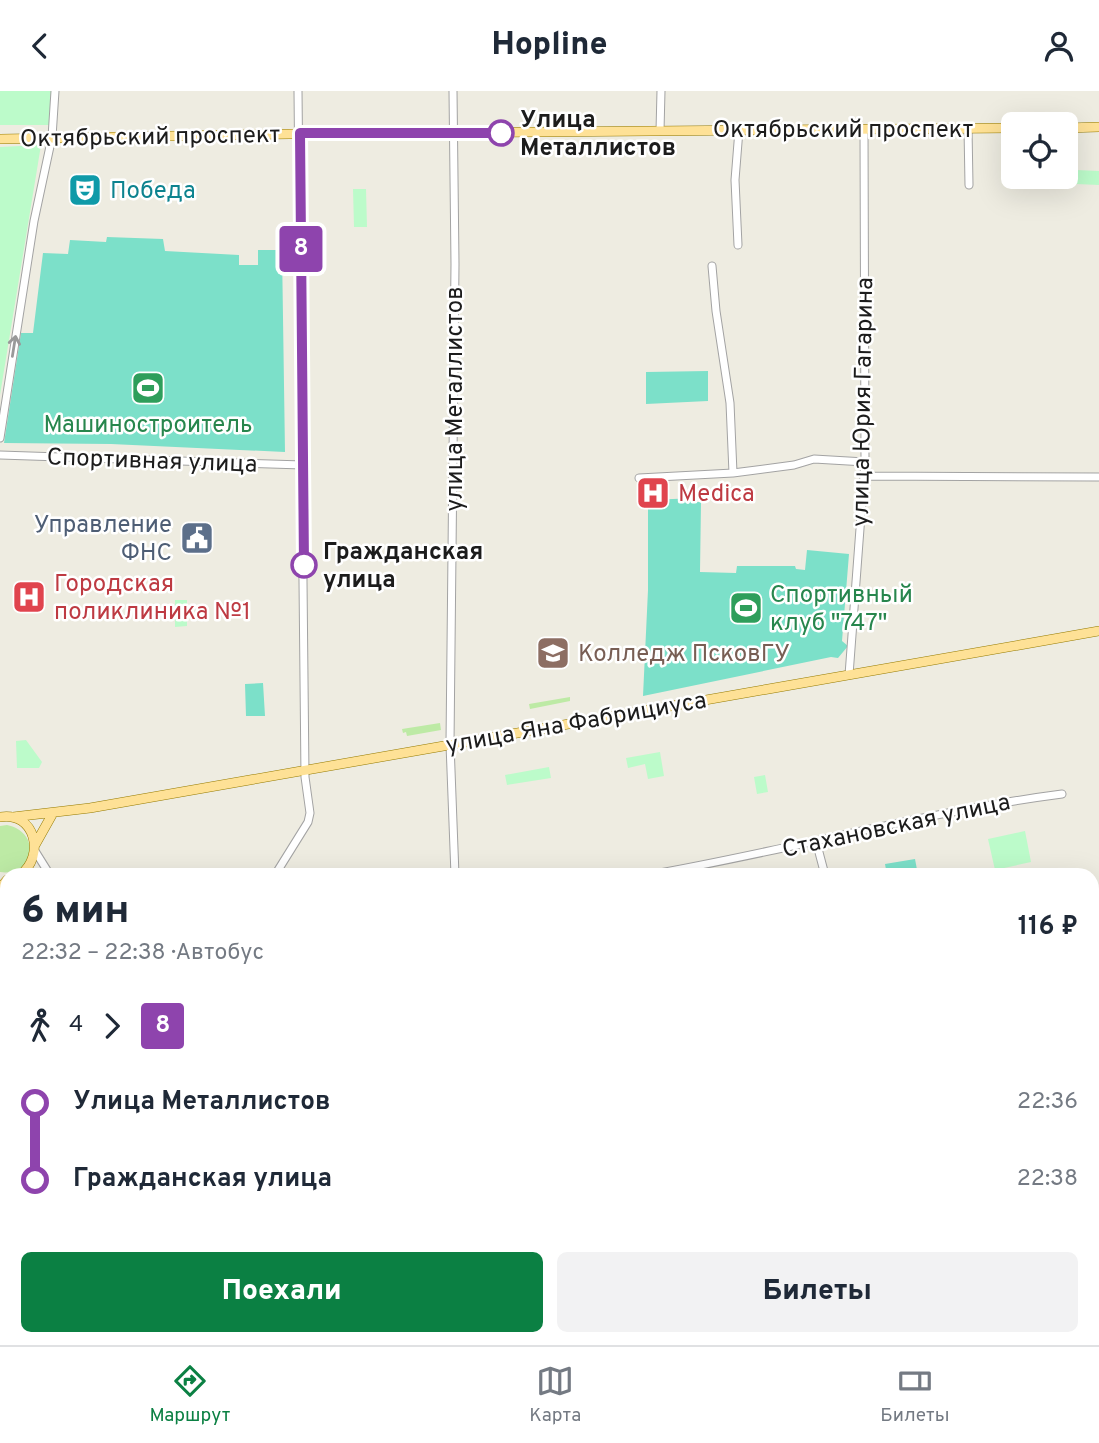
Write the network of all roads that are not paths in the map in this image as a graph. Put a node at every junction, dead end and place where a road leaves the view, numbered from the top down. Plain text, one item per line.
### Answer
1 (55, 91) edge
2 (298, 91) edge
3 (453, 91) edge
4 (662, 91) edge
5 (1099, 127) edge
6 (968, 128) junction
7 (1001, 128) edge
8 (1078, 128) edge
9 (864, 129) junction
10 (739, 130) junction
11 (660, 131) junction
12 (300, 133) junction
13 (454, 133) junction
14 (52, 137) junction
15 (0, 139) edge
16 (969, 185) dead end
17 (738, 245) dead end
18 (712, 266) dead end
19 (0, 438) edge
20 (0, 455) edge
21 (865, 462) junction
22 (303, 465) junction
23 (733, 473) junction
24 (864, 476) junction
25 (1099, 477) edge
26 (639, 478) dead end
27 (1099, 631) edge
28 (849, 675) junction
29 (450, 744) junction
30 (306, 769) junction
31 (1062, 794) dead end
32 (53, 813) junction
33 (4, 816) edge
34 (816, 841) junction
35 (35, 848) junction
36 (28, 868) edge
37 (46, 868) edge
38 (279, 868) edge
39 (455, 868) edge
40 (687, 868) edge
41 (823, 868) edge

1 - 14 street
2 - 12 street
3 - 13 street, улица Металлистов
4 - 11 street
5 - 8 main road
6 - 7 main road, Октябрьский проспект
6 - 9 main road, Октябрьский проспект
6 - 16 street
9 - 10 main road, Октябрьский проспект
9 - 21 street, улица Юрия Гагарина
10 - 11 main road, Октябрьский проспект
10 - 17 street
11 - 13 main road, Октябрьский проспект
12 - 13 main road, Октябрьский проспект
12 - 14 main road, Октябрьский проспект
12 - 22 street
13 - 29 street, улица Металлистов
14 - 15 main road, Октябрьский проспект
19 -> 14 street
18 - 23 street
20 - 22 street, Спортивная улица
21 - 23 street
21 - 24 street, улица Юрия Гагарина
22 - 30 street
23 - 26 street
24 - 25 street
24 - 28 street, улица Юрия Гагарина
27 - 28 main road, улица Яна Фабрициуса
28 - 29 main road, улица Яна Фабрициуса
29 - 30 main road, улица Яна Фабрициуса
29 - 39 street, улица Металлистов
30 - 32 main road, улица Яна Фабрициуса
30 - 38 street
31 - 34 street, Стахановская улица
32 - 33 main road, улица Яна Фабрициуса
32 - 35 main road
33 - 35 main road
34 - 40 street, Стахановская улица
34 - 41 street
35 - 36 main road
35 - 37 street

